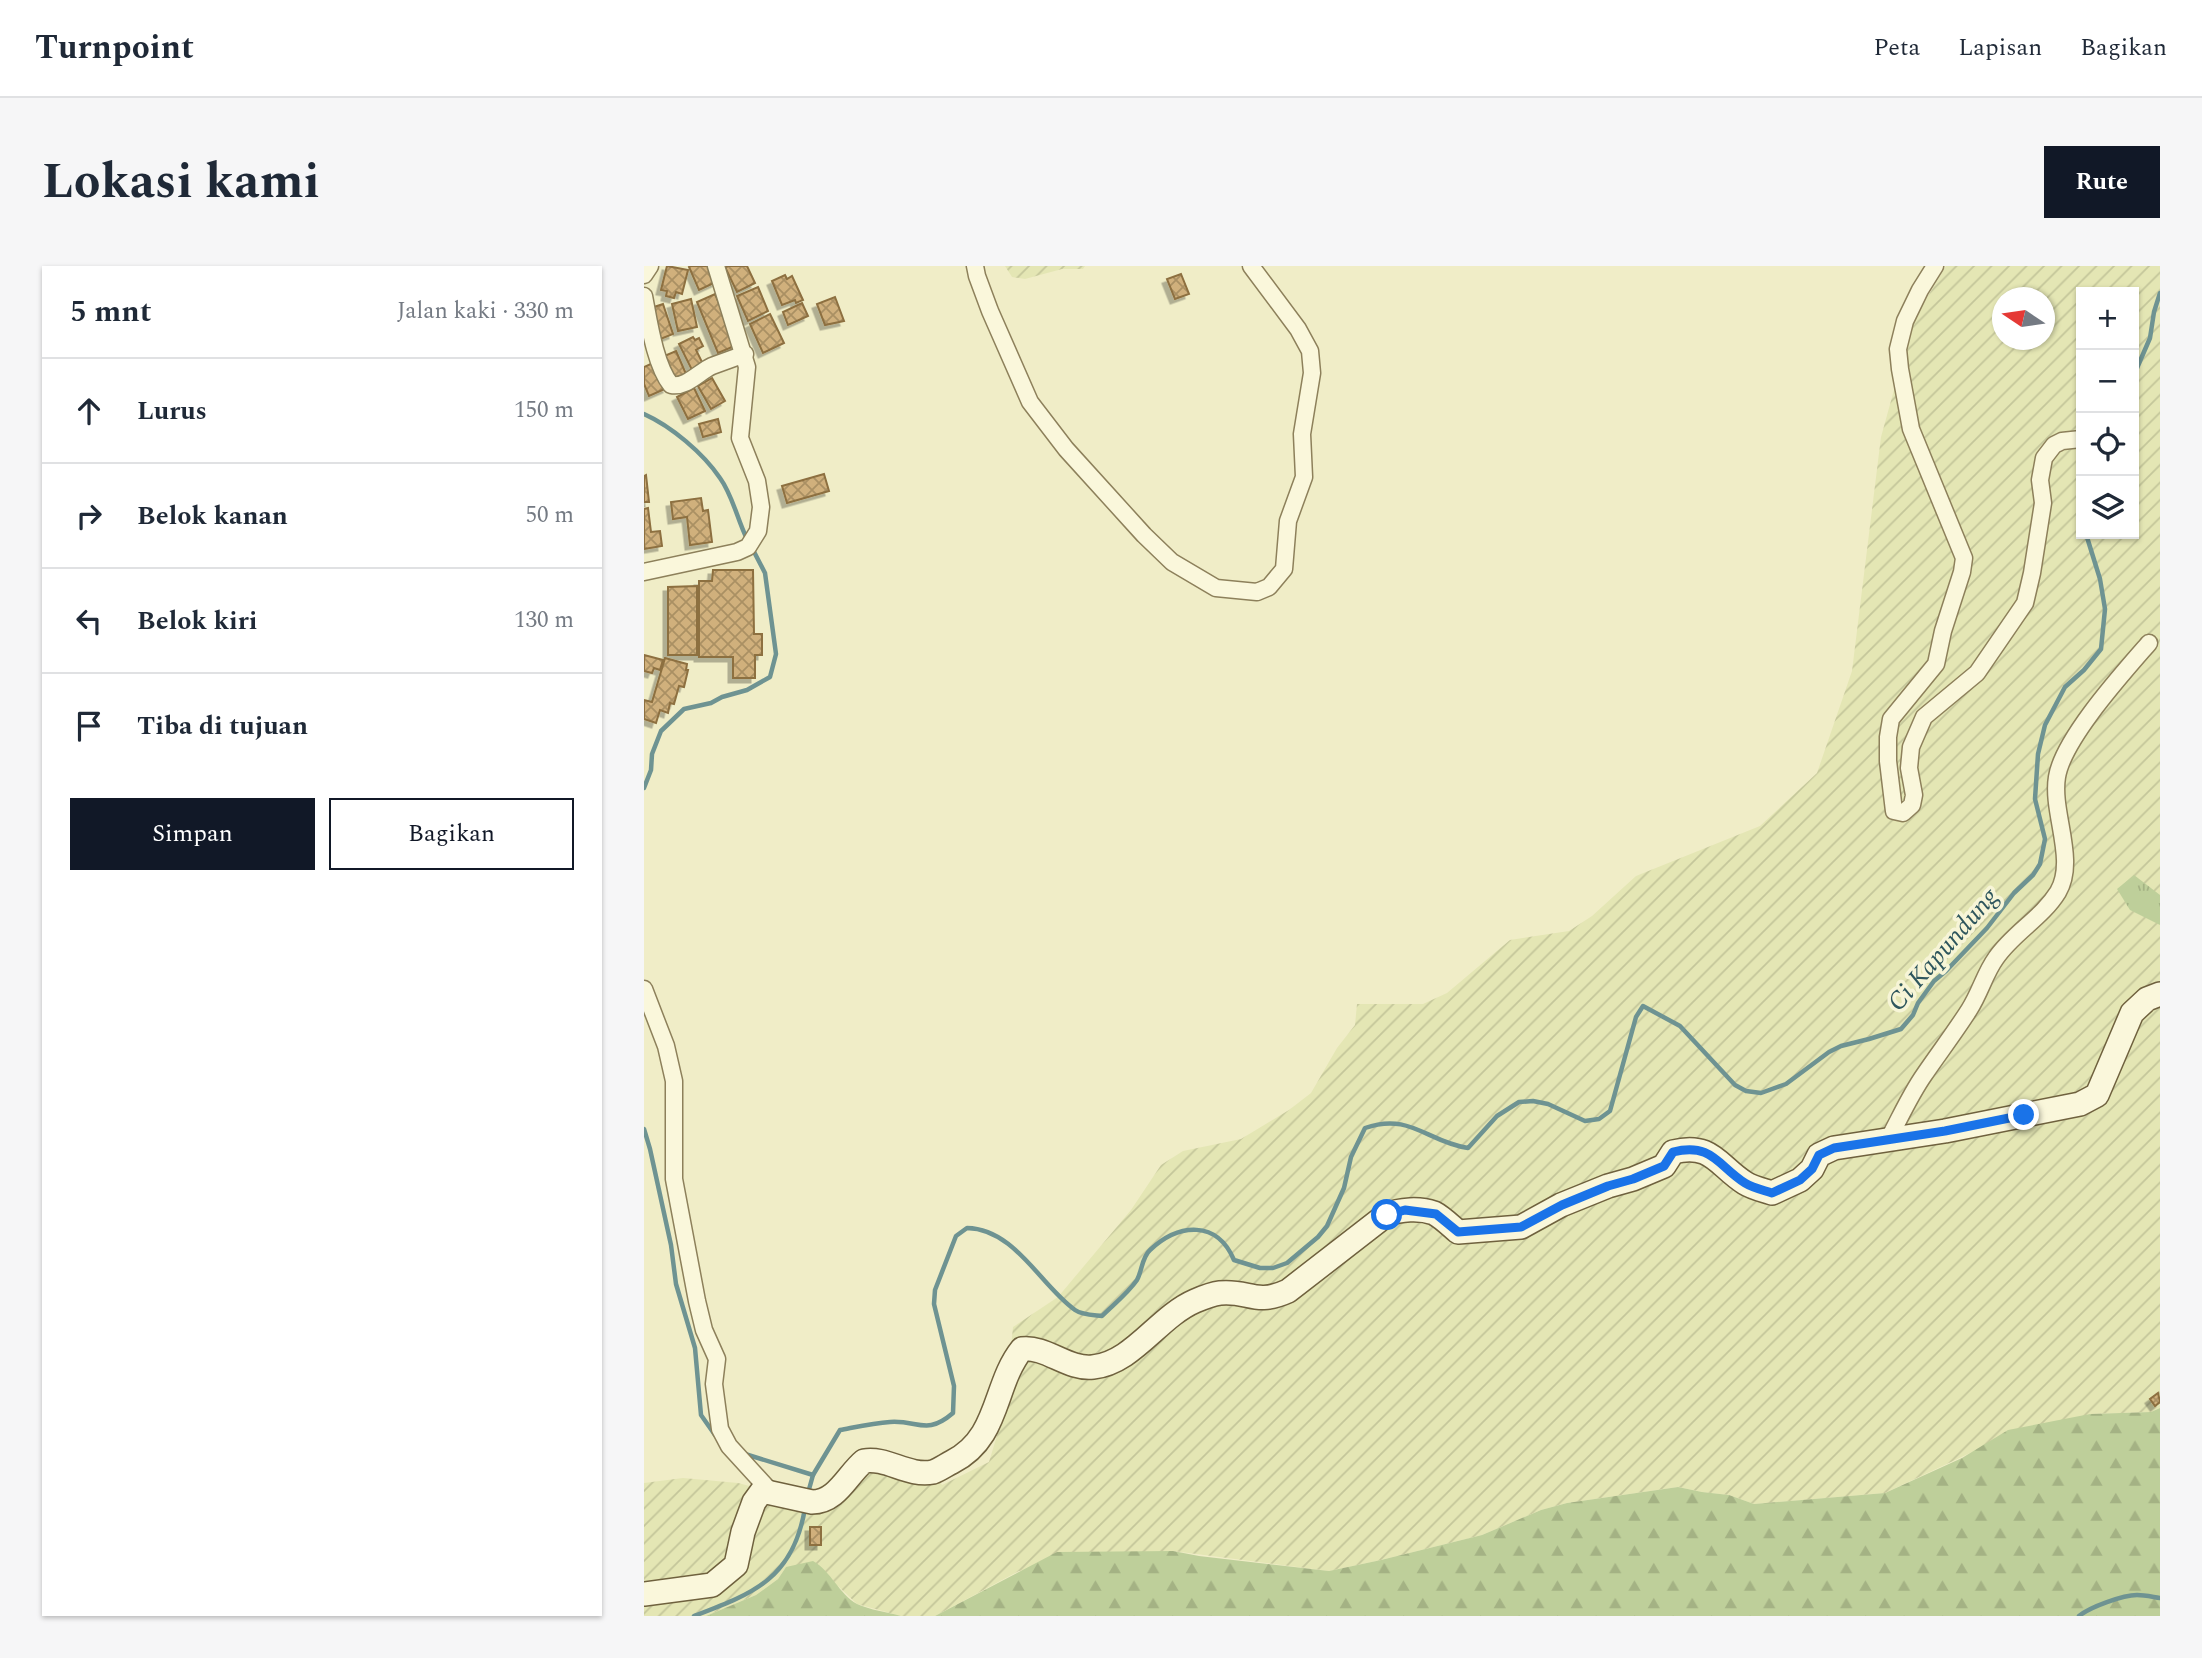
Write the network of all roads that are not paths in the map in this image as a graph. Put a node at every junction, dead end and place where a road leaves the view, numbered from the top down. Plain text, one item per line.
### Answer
1 (650, 266) edge
2 (716, 266) edge
3 (975, 266) edge
4 (1251, 266) edge
5 (1935, 266) edge
6 (644, 275) edge
7 (644, 296) edge
8 (745, 354) junction
9 (2076, 440) edge
10 (644, 572) edge
11 (2149, 643) dead end
12 (644, 989) edge
13 (2160, 995) edge
14 (1888, 1140) junction
15 (771, 1492) junction
16 (644, 1594) edge

1 - 6 street
2 - 8 street
3 - 4 street
5 - 9 street
7 - 8 street
8 - 10 street
11 - 14 street
12 - 15 street
13 - 14 street
14 - 15 street
15 - 16 street

